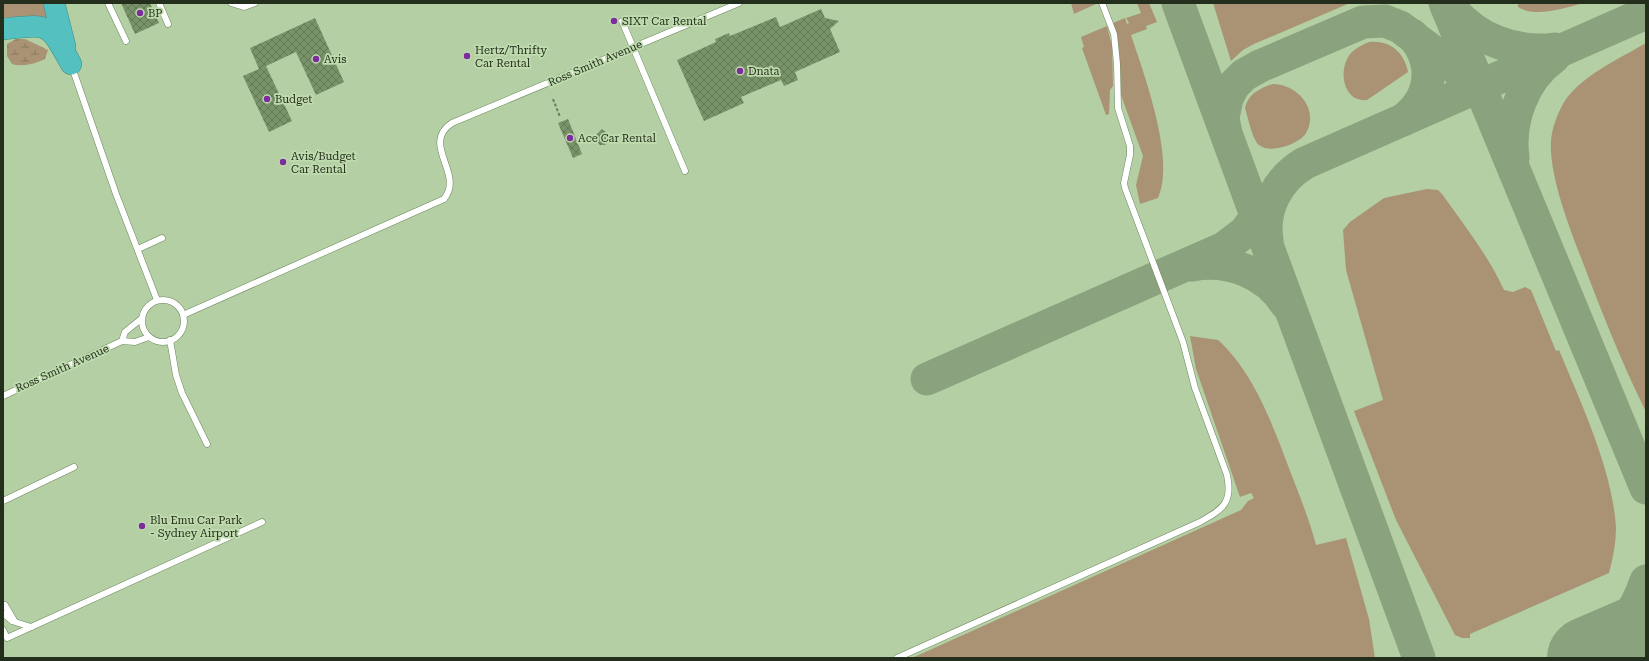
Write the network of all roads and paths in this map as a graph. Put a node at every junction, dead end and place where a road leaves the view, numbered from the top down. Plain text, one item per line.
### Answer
1 (54, 3) edge
2 (108, 3) edge
3 (159, 3) edge
4 (232, 3) edge
5 (255, 3) edge
6 (739, 3) edge
7 (1102, 3) edge
8 (622, 21) dead end
9 (168, 24) dead end
10 (3, 30) edge
11 (126, 41) dead end
12 (632, 48) junction
13 (71, 64) junction
14 (553, 99) dead end
15 (560, 117) dead end
16 (685, 171) dead end
17 (162, 238) dead end
18 (138, 249) junction
19 (157, 300) junction
20 (183, 315) junction
21 (141, 319) junction
22 (149, 337) junction
23 (170, 340) junction
24 (122, 341) junction
25 (3, 396) edge
26 (207, 444) dead end
27 (74, 468) dead end
28 (3, 501) edge
29 (262, 522) dead end
30 (5, 605) dead end
31 (3, 613) edge
32 (15, 622) junction
33 (31, 627) junction
34 (3, 630) edge
35 (897, 658) edge

1 - 13 highway
2 - 11 lane
3 - 9 lane
4 - 5 lane
6 - 12 lane, Ross Smith Avenue
7 - 35 lane
8 - 12 lane
10 - 13 highway
12 - 16 lane
12 - 20 lane, Ross Smith Avenue
13 - 18 lane
14 - 15 path
17 - 18 lane
18 - 19 lane
19 - 20 lane
19 - 21 lane
20 - 23 lane
21 - 22 lane
21 - 24 lane, Ross Smith Avenue
22 - 23 lane
22 - 24 lane, Ross Smith Avenue
23 - 26 lane
24 - 25 lane, Ross Smith Avenue
27 - 28 lane
29 - 33 lane
30 - 32 lane
31 - 32 lane
32 - 33 lane
33 - 34 lane

